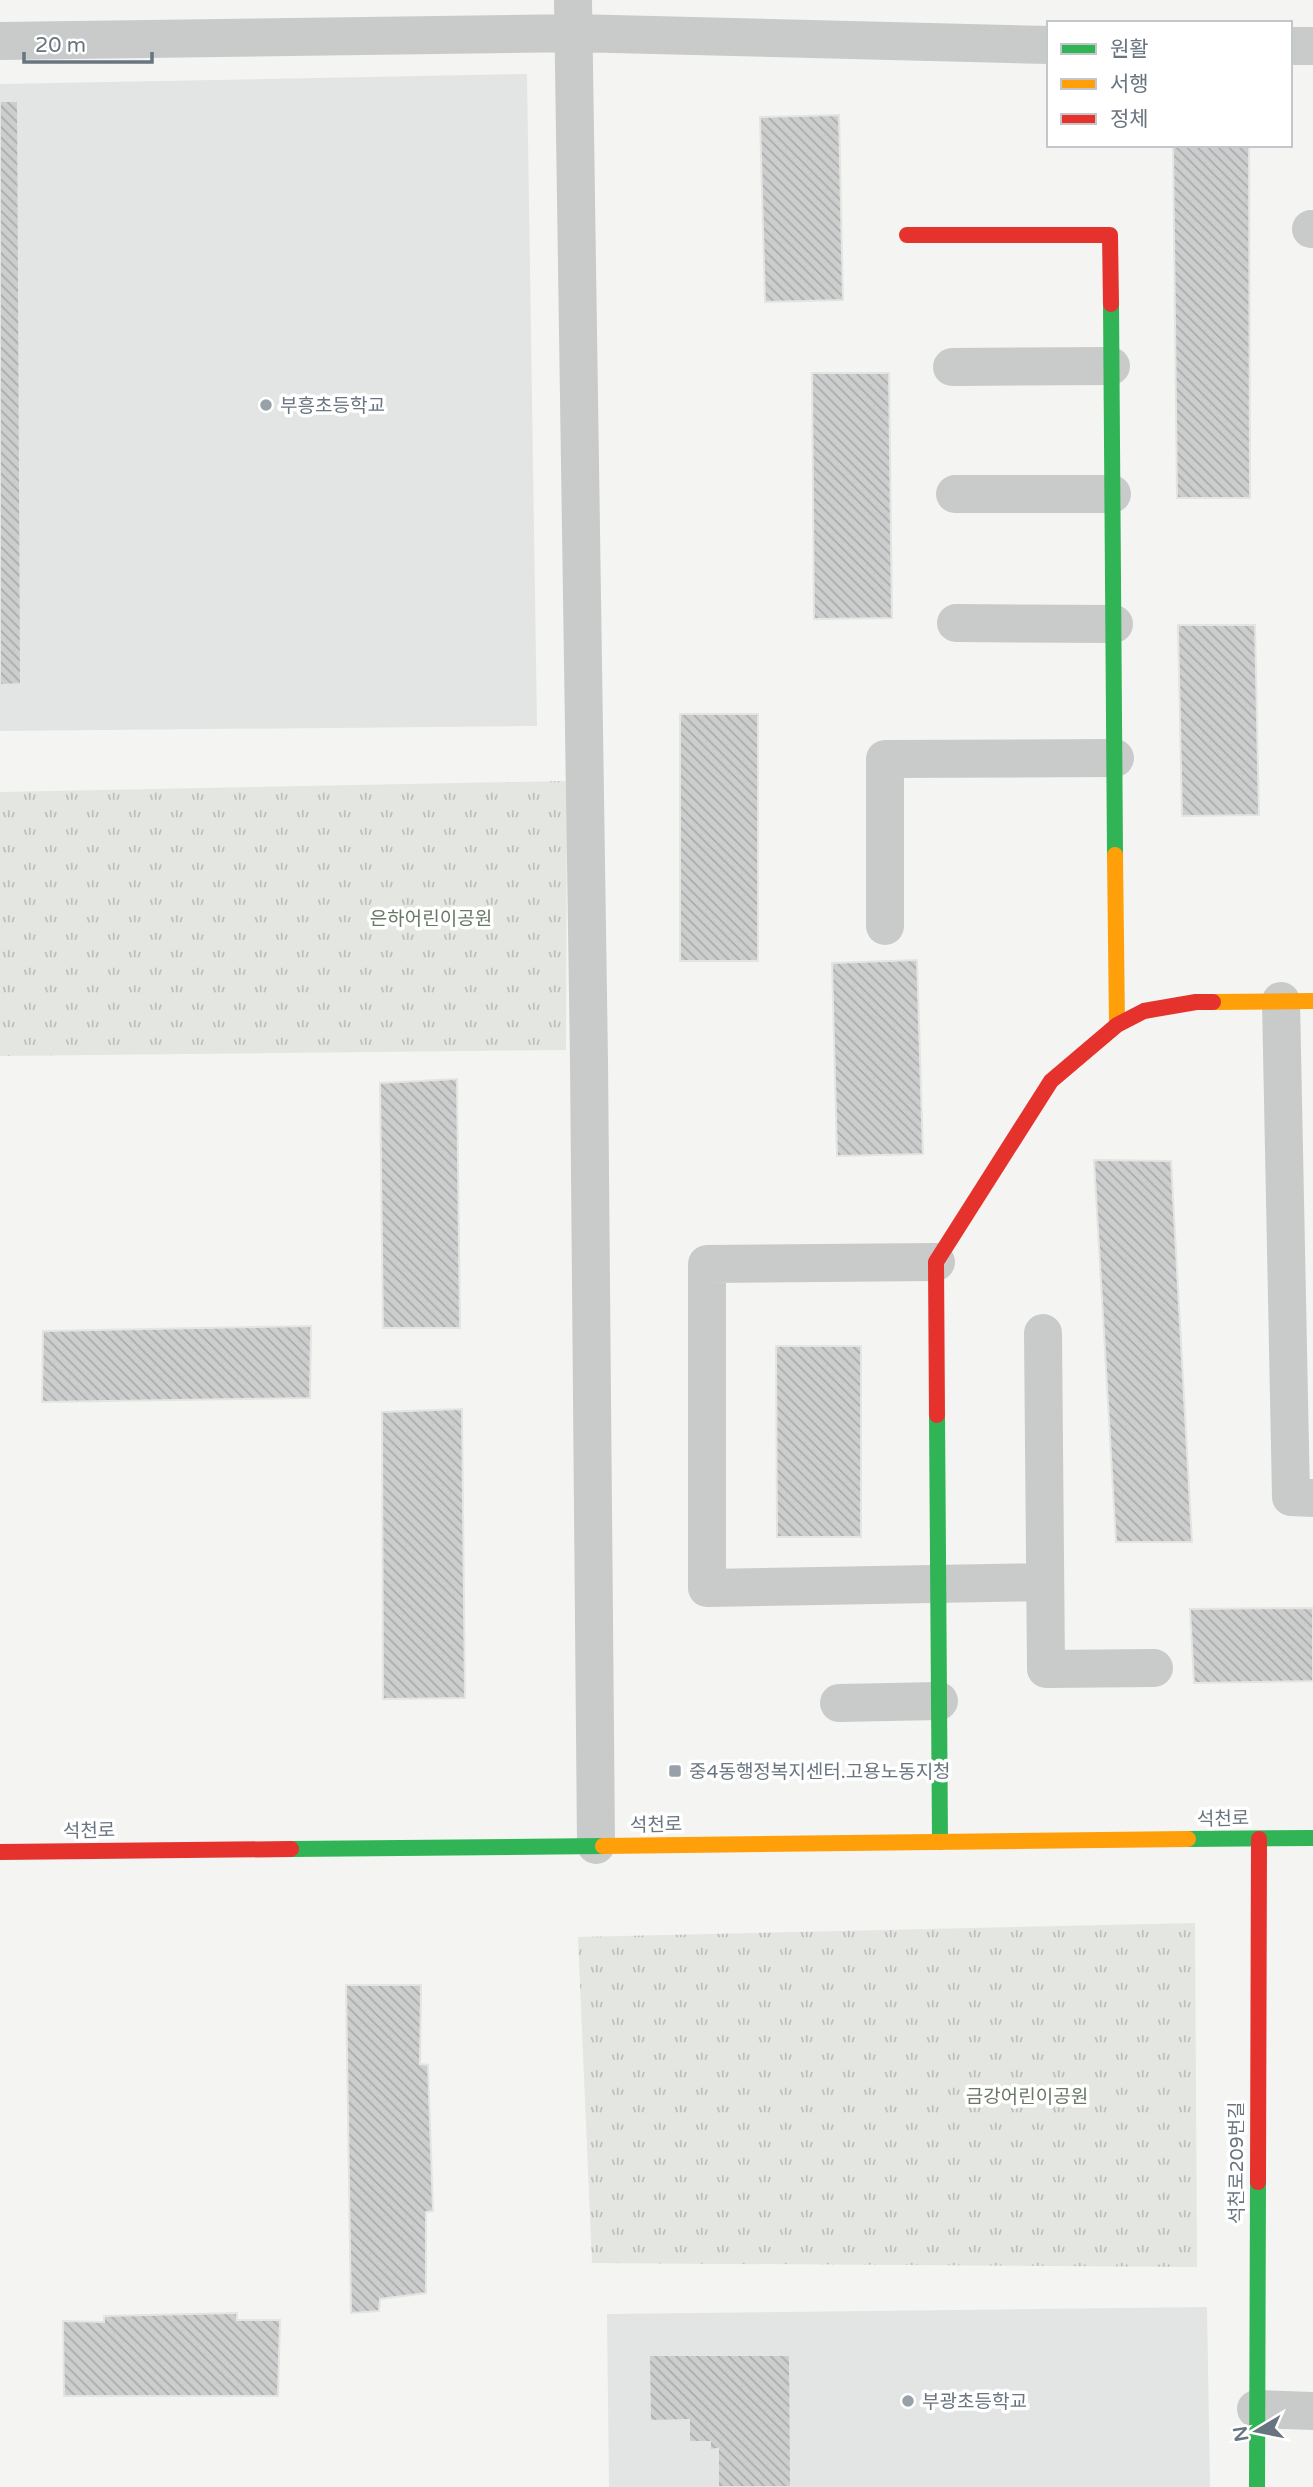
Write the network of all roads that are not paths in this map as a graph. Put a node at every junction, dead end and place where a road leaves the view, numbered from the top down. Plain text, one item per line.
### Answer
1 (573, 17) edge
2 (0, 41) edge
3 (1047, 44) edge
4 (1292, 46) edge
5 (1313, 46) edge
6 (908, 235) dead end
7 (1111, 366) junction
8 (952, 367) dead end
9 (1112, 494) junction
10 (955, 495) dead end
11 (957, 623) dead end
12 (1114, 624) junction
13 (1115, 758) junction
14 (886, 926) dead end
15 (1297, 1001) edge
16 (1117, 1025) junction
17 (1299, 1191) edge
18 (936, 1262) junction
19 (1043, 1332) dead end
20 (1313, 1498) edge
21 (1045, 1582) junction
22 (939, 1583) junction
23 (1154, 1668) dead end
24 (939, 1701) junction
25 (839, 1703) dead end
26 (1313, 1838) edge
27 (1259, 1839) junction
28 (940, 1842) junction
29 (596, 1845) junction
30 (0, 1852) edge
31 (1256, 2409) junction
32 (1313, 2411) edge
33 (1257, 2487) edge

1 - 2 street
1 - 3 street
1 - 29 street
4 - 5 street
6 - 7 street
7 - 8 street
7 - 9 street
9 - 10 street
9 - 12 street
11 - 12 street
12 - 13 street
13 - 14 street
13 - 16 street
15 - 16 street
15 - 17 street
16 - 18 street
17 - 20 street
18 - 22 street
18 - 22 street
19 - 21 street
21 - 22 street
21 - 23 street
22 - 24 street
24 - 25 street
24 - 28 street
26 - 27 street, 석천로
27 - 28 street, 석천로
27 - 31 street, 석천로209번길
28 - 29 street, 석천로
29 - 30 street, 석천로
31 - 32 street
31 - 33 street, 석천로209번길

